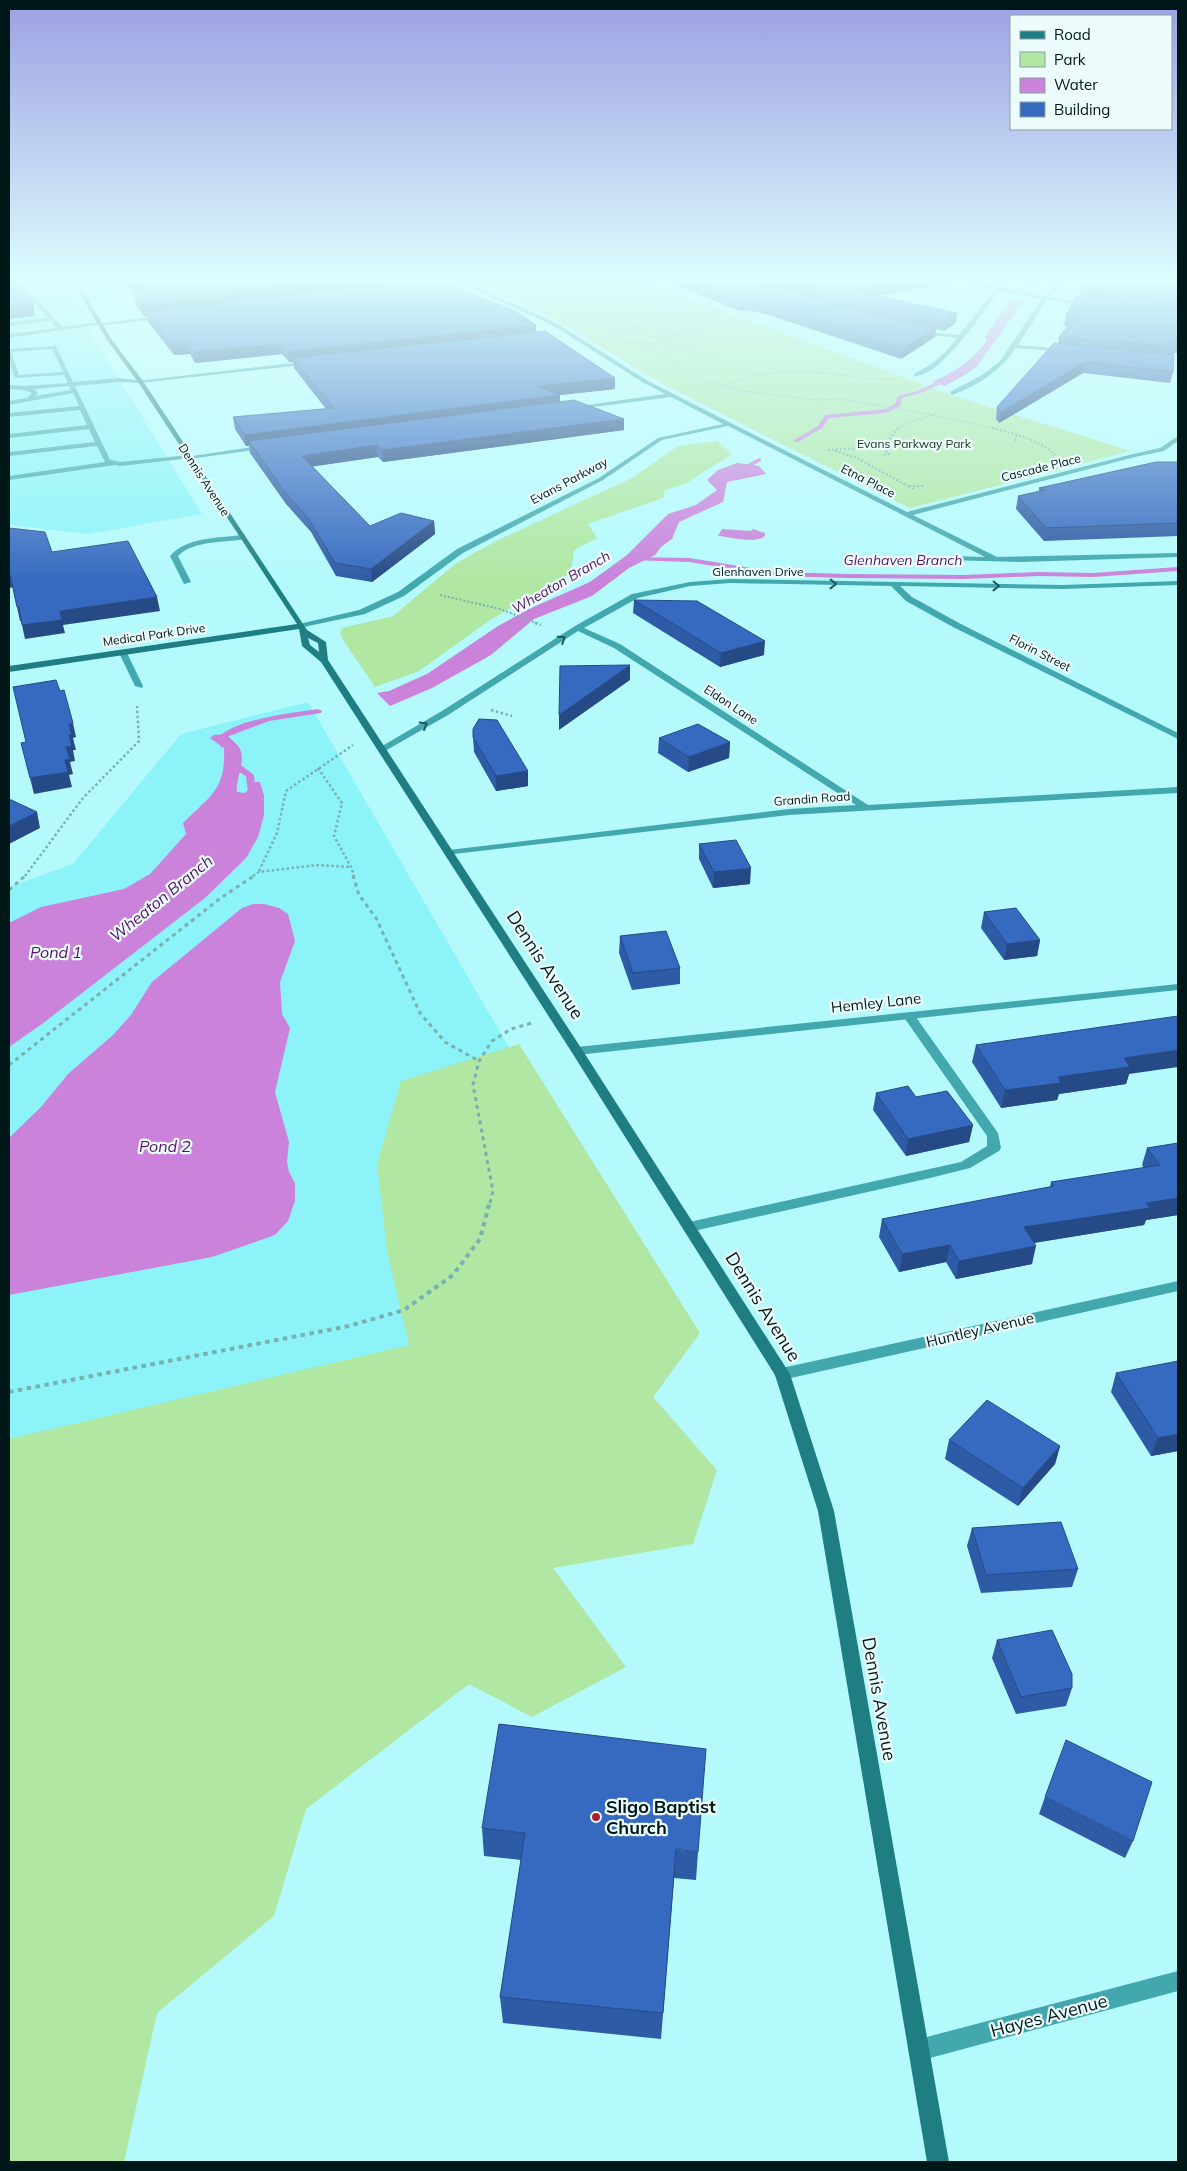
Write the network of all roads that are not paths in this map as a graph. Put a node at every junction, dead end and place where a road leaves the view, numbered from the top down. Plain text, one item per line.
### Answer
1 (69, 379) edge
2 (156, 379) edge
3 (642, 379) edge
4 (979, 379) edge
5 (140, 381) junction
6 (9, 387) edge
7 (25, 388) junction
8 (72, 388) junction
9 (952, 393) dead end
10 (672, 395) junction
11 (28, 398) junction
12 (9, 403) edge
13 (81, 408) junction
14 (568, 409) edge
15 (9, 415) edge
16 (730, 424) junction
17 (90, 427) junction
18 (9, 436) edge
19 (1178, 438) edge
20 (99, 444) junction
21 (276, 446) edge
22 (9, 454) edge
23 (189, 457) junction
24 (113, 463) junction
25 (9, 478) edge
26 (907, 514) junction
27 (242, 537) junction
28 (1178, 555) edge
29 (951, 558) dead end
30 (995, 559) junction
31 (187, 582) dead end
32 (1178, 583) edge
33 (894, 585) junction
34 (303, 628) junction
35 (578, 628) junction
36 (123, 652) junction
37 (324, 660) junction
38 (9, 668) edge
39 (139, 686) road end
40 (1178, 736) edge
41 (382, 749) junction
42 (1178, 790) edge
43 (867, 808) junction
44 (449, 853) junction
45 (1178, 987) edge
46 (909, 1016) junction
47 (577, 1051) junction
48 (689, 1227) junction
49 (1178, 1286) edge
50 (782, 1374) junction
51 (1178, 1982) edge
52 (919, 2050) junction
53 (938, 2162) edge

1 - 8 street
2 - 5 street
3 - 10 street
4 - 9 street
5 - 8 street
5 - 23 street, Dennis Avenue
6 - 7 street
7 - 8 street
7 - 11 street
8 - 11 street
8 - 13 street
10 - 14 street
10 - 16 street
11 - 12 street
13 - 15 street
13 - 17 street
16 - 26 street, Etna Place
16 - 34 street, Evans Parkway
17 - 18 street
17 - 20 street
19 - 26 street, Cascade Place
20 - 22 street
20 - 24 street
21 - 23 street
23 - 24 street
23 - 27 street, Dennis Avenue
24 - 25 street
26 - 30 street, Etna Place
27 - 31 street
27 - 34 street, Dennis Avenue
28 - 30 street
29 - 30 street
33 -> 32 street, Glenhaven Drive
35 -> 33 street, Glenhaven Drive
33 - 40 street, Florin Street
34 - 36 street, Medical Park Drive
34 - 37 street, Dennis Avenue
34 - 37 street, Dennis Avenue
41 -> 35 street, Glenhaven Drive
35 - 43 street, Eldon Lane
36 - 38 street, Medical Park Drive
36 - 39 street
37 - 41 street, Dennis Avenue
41 - 44 street, Dennis Avenue
42 - 43 street, Grandin Road
43 - 44 street, Grandin Road
44 - 47 street, Dennis Avenue
45 - 46 street, Hemley Lane
46 - 47 street, Hemley Lane
46 - 48 street
47 - 48 street, Dennis Avenue
48 - 50 street, Dennis Avenue
49 - 50 street, Huntley Avenue
50 - 52 street, Dennis Avenue
51 - 52 street, Hayes Avenue
52 - 53 street, Dennis Avenue

